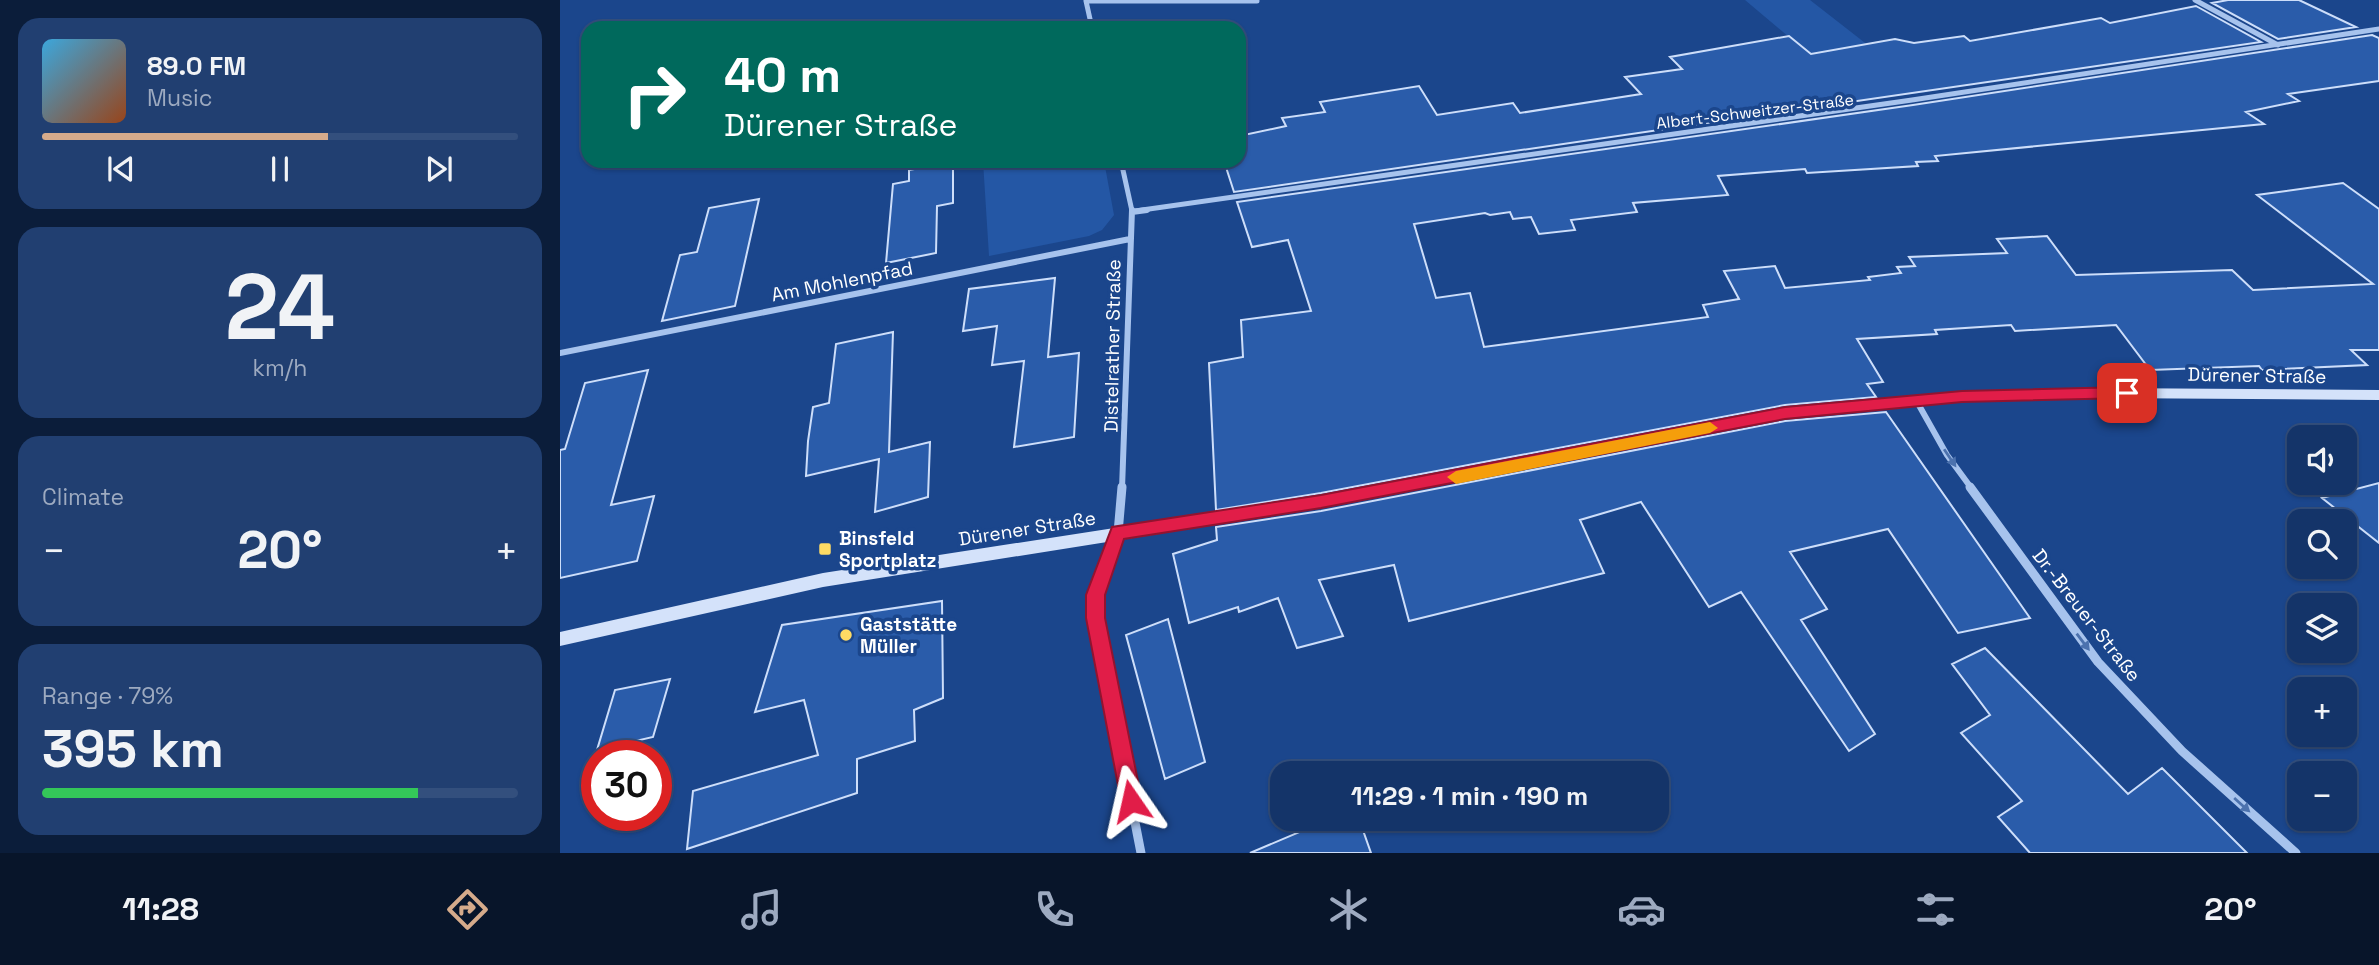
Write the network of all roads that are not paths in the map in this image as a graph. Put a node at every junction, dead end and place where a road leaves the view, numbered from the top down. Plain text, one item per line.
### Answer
1 (2195, 0) edge
2 (1257, 1) edge
3 (1090, 21) edge
4 (2379, 29) edge
5 (2278, 45) junction
6 (1123, 168) edge
7 (1132, 212) junction
8 (1130, 239) junction
9 (560, 353) edge
10 (2379, 395) edge
11 (1916, 399) junction
12 (1118, 533) junction
13 (560, 639) edge
14 (1141, 853) edge
15 (2296, 853) edge

1 - 5 street
2 - 3 street
4 - 5 street, Albert-Schweitzer-Straße
5 - 7 street, Albert-Schweitzer-Straße
6 - 7 street, Distelrather Straße
7 - 8 street, Distelrather Straße
8 - 9 street, Am Mohlenpfad
8 - 12 street, Distelrather Straße
10 - 11 main road, Dürener Straße
11 - 12 main road, Dürener Straße
11 -> 15 street, Dr.-Breuer-Straße
12 - 13 main road, Dürener Straße
12 - 14 street, Distelrather Straße

